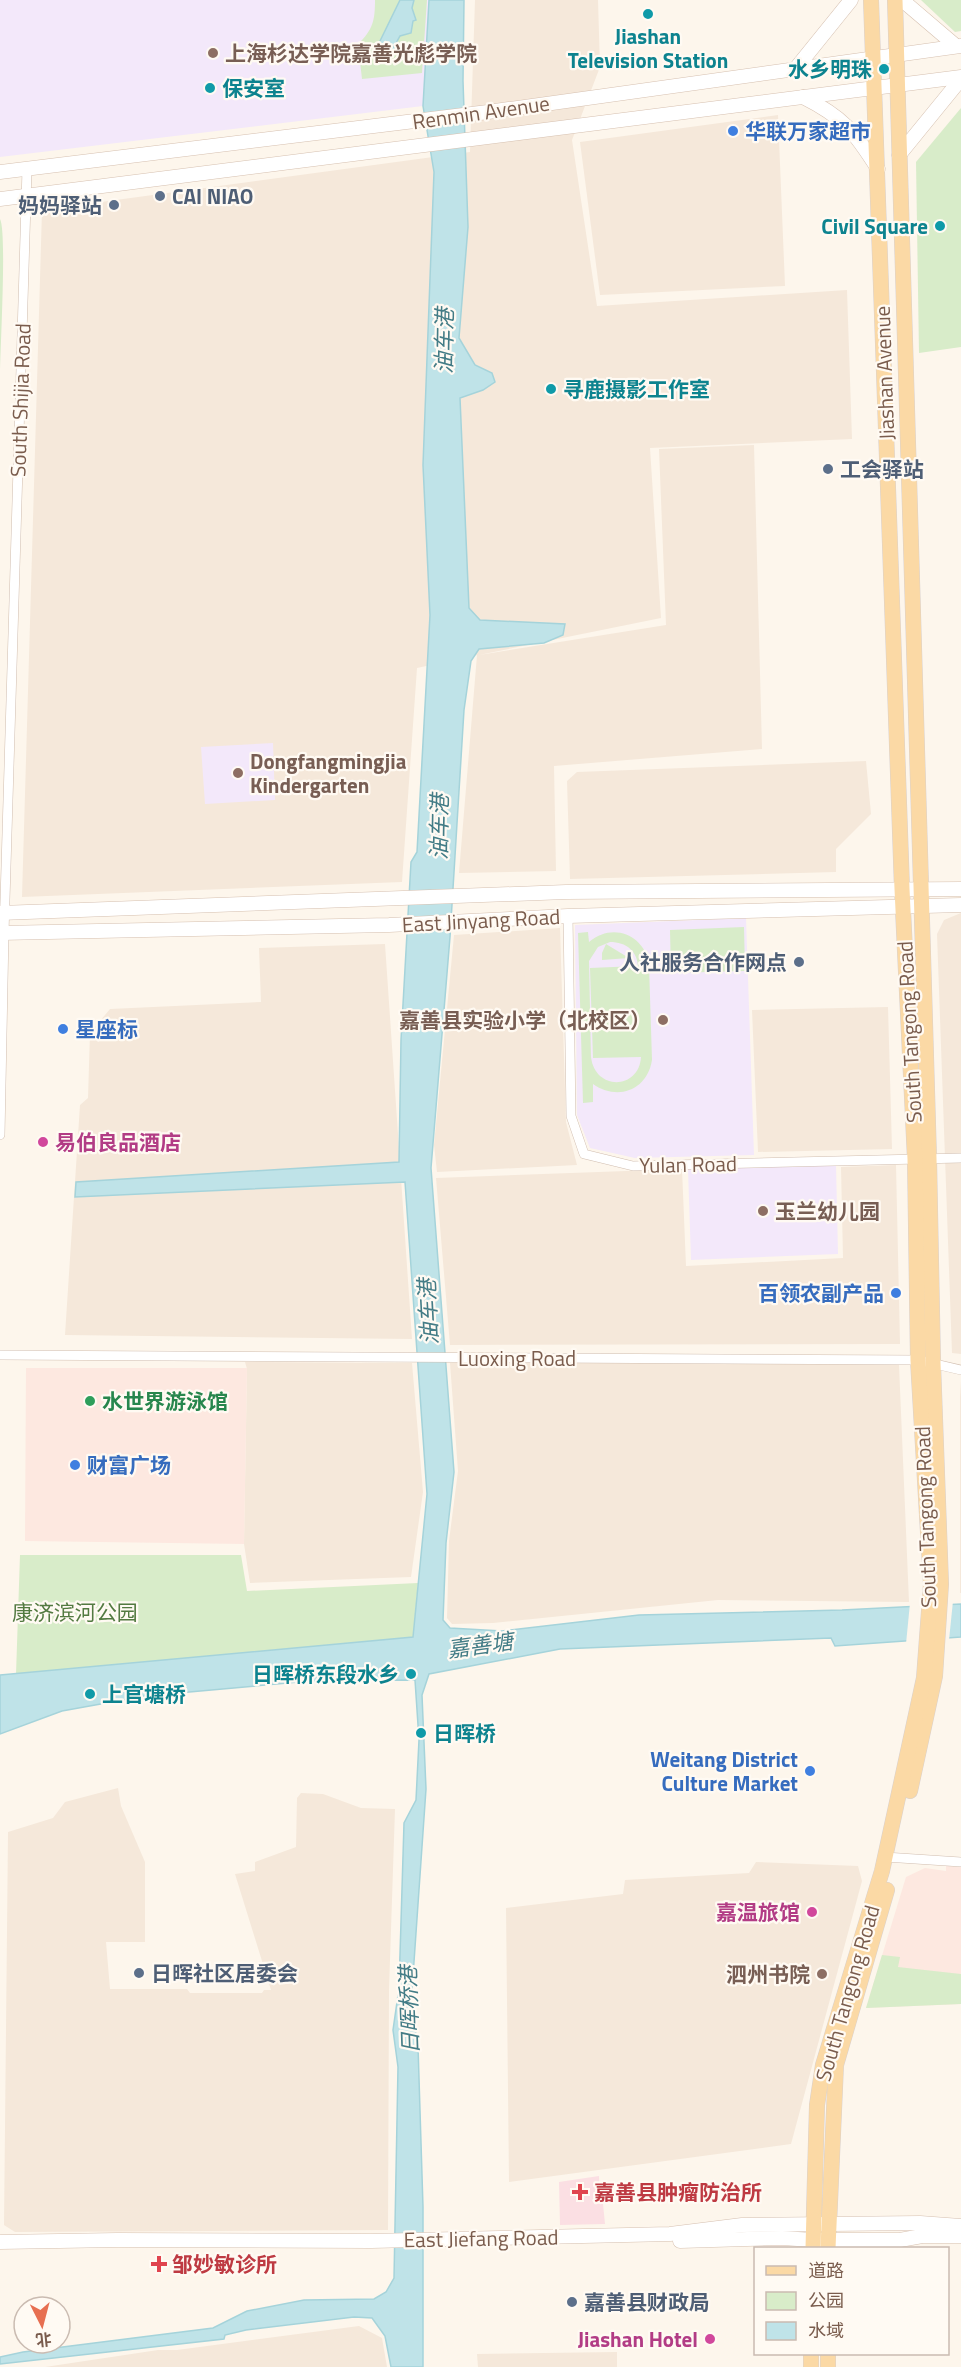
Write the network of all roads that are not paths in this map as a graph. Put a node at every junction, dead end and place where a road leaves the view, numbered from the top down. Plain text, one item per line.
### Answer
1 (851, 0) edge
2 (871, 0) edge
3 (894, 0) edge
4 (902, 0) edge
5 (959, 46) edge
6 (896, 54) junction
7 (874, 56) junction
8 (797, 67) junction
9 (961, 78) edge
10 (897, 84) junction
11 (875, 87) junction
12 (802, 97) junction
13 (899, 155) junction
14 (27, 169) junction
15 (878, 169) junction
16 (0, 172) edge
17 (26, 195) junction
18 (0, 199) edge
19 (902, 889) junction
20 (920, 889) junction
21 (961, 889) edge
22 (961, 905) edge
23 (903, 906) junction
24 (920, 906) junction
25 (2, 913) edge
26 (568, 916) junction
27 (2, 933) edge
28 (0, 1135) edge
29 (961, 1158) edge
30 (922, 1159) junction
31 (0, 1355) edge
32 (926, 1362) junction
33 (961, 1370) edge
34 (890, 1858) junction
35 (961, 1862) edge
36 (961, 2226) edge
37 (961, 2236) edge
38 (821, 2238) edge
39 (0, 2242) edge
40 (371, 2245) junction
41 (0, 2250) edge

1 - 8 main road
2 - 7 main road, Jiashan Avenue
3 - 6 main road, Jiashan Avenue
4 - 5 main road
5 - 6 main road, Renmin Avenue
6 - 7 main road, Renmin Avenue
6 - 10 main road, Jiashan Avenue
7 - 8 main road, Renmin Avenue
7 - 11 main road, Jiashan Avenue
8 - 14 main road, Renmin Avenue
9 - 10 main road, Renmin Avenue
9 - 13 main road
10 - 11 main road, Renmin Avenue
10 - 13 main road, Jiashan Avenue
11 - 12 main road, Renmin Avenue
11 - 15 main road, Jiashan Avenue
12 - 15 main road
12 - 17 main road, Renmin Avenue
13 - 20 main road, Jiashan Avenue
14 - 16 main road, Renmin Avenue
14 - 17 street, South Shijia Road
15 - 19 main road, Jiashan Avenue
17 - 18 main road, Renmin Avenue
17 - 25 street, South Shijia Road
19 - 20 main road, East Jinyang Road
19 - 23 main road, South Tangong Road
19 - 25 main road, East Jinyang Road
20 - 21 main road, East Jinyang Road
20 - 24 main road, South Tangong Road
22 - 24 main road, East Jinyang Road
23 - 24 main road, East Jinyang Road
23 - 26 main road, East Jinyang Road
23 - 30 main road, South Tangong Road
24 - 30 main road, South Tangong Road
25 - 27 street, South Shijia Road
26 - 27 main road, East Jinyang Road
26 - 30 street, Yulan Road
27 - 28 street, South Shijia Road
29 - 30 street, Yulan Road
30 - 32 main road, South Tangong Road
31 - 32 street, Luoxing Road
32 - 33 street, Luoxing Road
32 - 34 main road, South Tangong Road
34 - 35 street
34 - 38 main road, South Tangong Road
36 - 38 main road, East Jiefang Road
37 - 38 main road, East Jiefang Road
38 - 40 main road, East Jiefang Road
39 - 40 main road, East Jiefang Road
40 - 41 main road, East Jiefang Road

